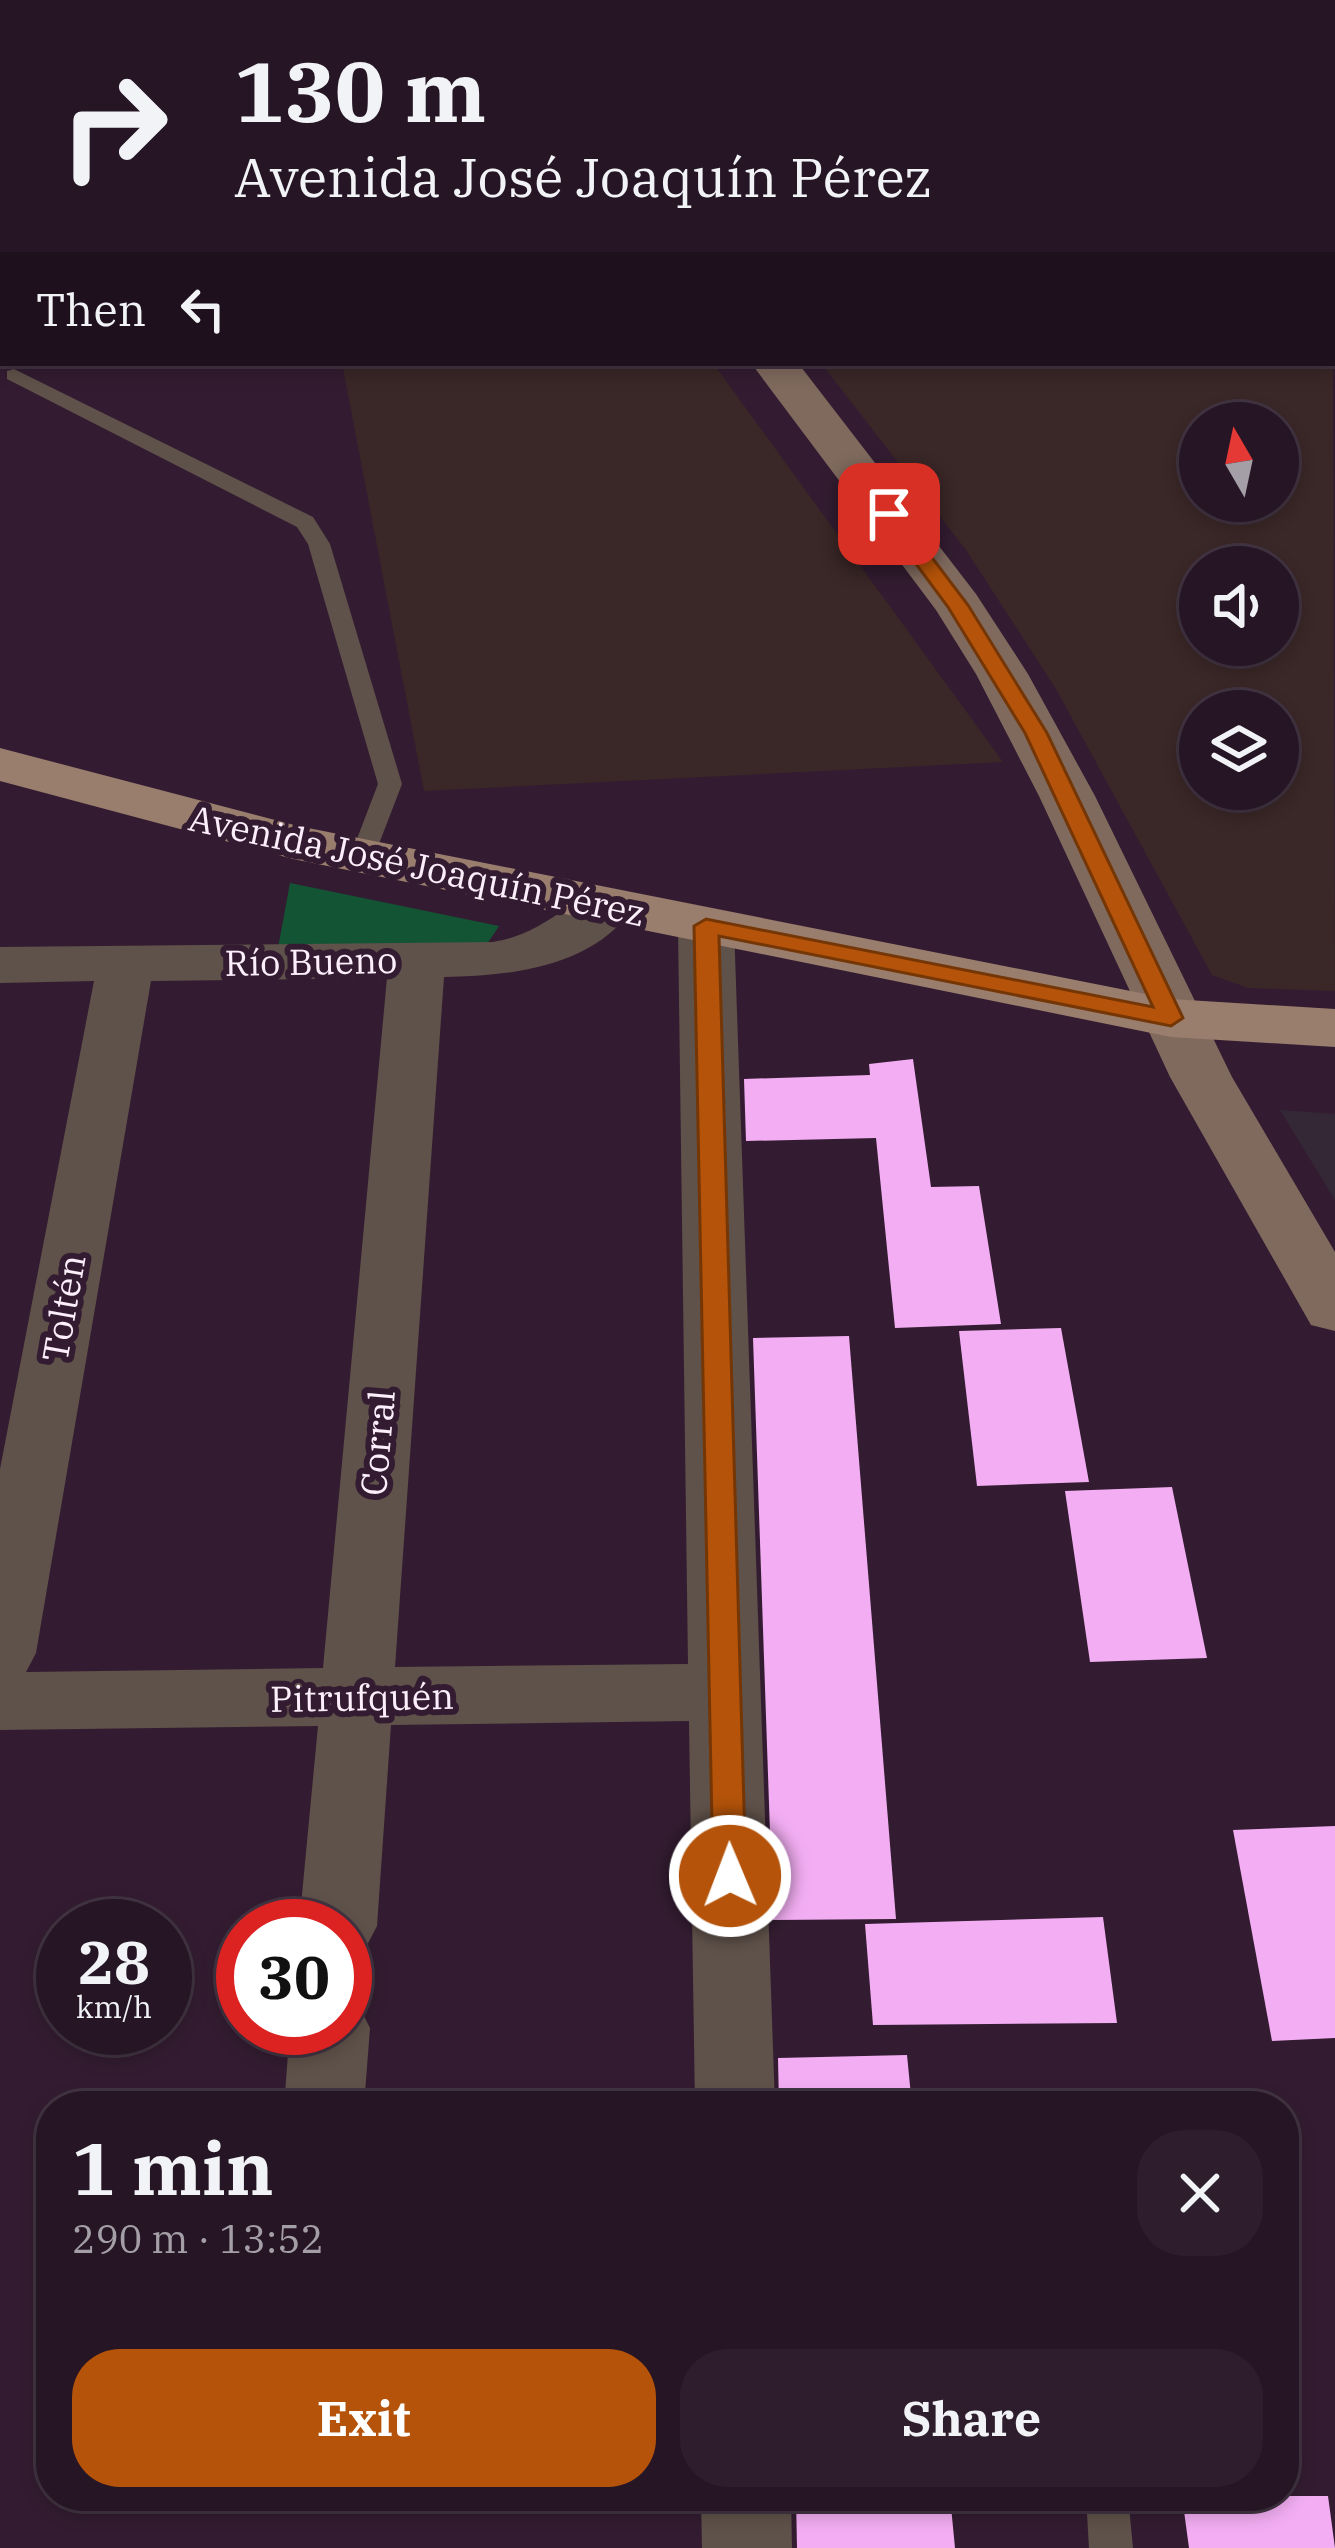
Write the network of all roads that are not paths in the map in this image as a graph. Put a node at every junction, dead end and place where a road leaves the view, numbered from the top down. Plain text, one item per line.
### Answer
1 (776, 366) edge
2 (14, 374) dead end
3 (0, 764) edge
4 (363, 857) junction
5 (607, 906) junction
6 (706, 926) junction
7 (417, 960) junction
8 (126, 964) junction
9 (0, 965) edge
10 (1171, 1018) junction
11 (1335, 1028) edge
12 (1335, 1308) edge
13 (0, 1652) edge
14 (725, 1692) junction
15 (356, 1697) junction
16 (0, 1701) edge
17 (340, 1899) edge
18 (328, 2055) edge
19 (325, 2091) edge
20 (736, 2091) edge
21 (746, 2511) edge
22 (1108, 2511) edge
23 (747, 2548) edge
24 (1111, 2548) edge

1 - 10 main road
2 - 4 lane
3 - 4 main road, Avenida José Joaquín Pérez
4 - 5 main road, Avenida José Joaquín Pérez
5 - 6 main road, Avenida José Joaquín Pérez
5 - 7 street, Río Bueno
6 - 10 main road, Avenida José Joaquín Pérez
6 - 14 street
7 - 8 street, Río Bueno
7 - 15 street, Corral
8 - 9 street, Río Bueno
8 - 13 street, Toltén
10 - 11 main road, Avenida José Joaquín Pérez
10 - 12 main road
14 - 15 street, Pitrufquén
14 - 20 street
15 - 16 street, Pitrufquén
15 - 17 street, Corral
18 - 19 street
21 - 23 street
22 - 24 lane

